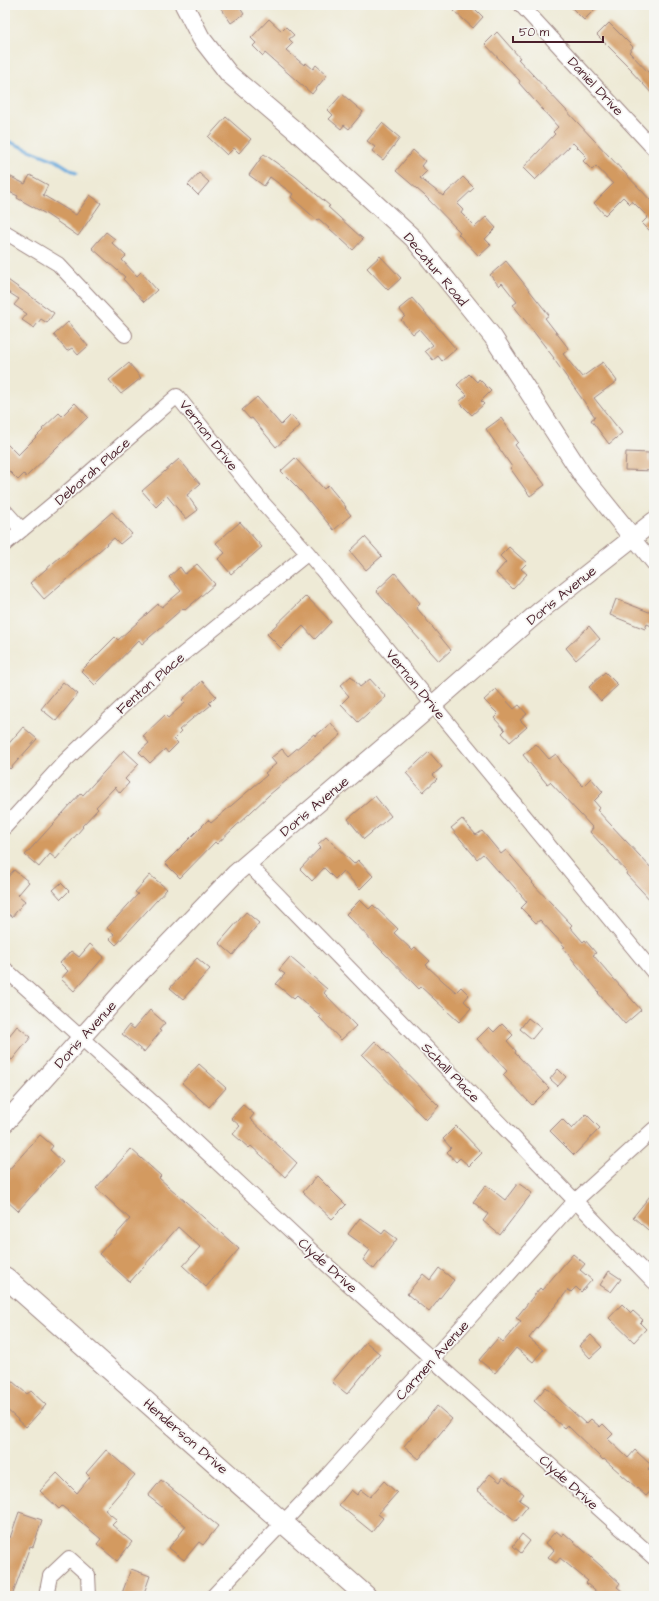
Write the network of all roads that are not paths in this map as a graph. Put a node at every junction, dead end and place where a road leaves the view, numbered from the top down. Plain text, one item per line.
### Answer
1 (184, 5) edge
2 (521, 5) edge
3 (653, 145) edge
4 (5, 232) edge
5 (125, 335) dead end
6 (177, 396) joint
7 (5, 511) edge
8 (654, 521) edge
9 (22, 530) junction
10 (632, 538) junction
11 (5, 544) edge
12 (308, 553) junction
13 (654, 564) edge
14 (433, 705) junction
15 (5, 827) edge
16 (247, 863) junction
17 (5, 969) edge
18 (654, 973) edge
19 (81, 1037) junction
20 (5, 1123) edge
21 (654, 1129) edge
22 (576, 1201) junction
23 (5, 1277) edge
24 (654, 1282) edge
25 (433, 1359) junction
26 (284, 1522) junction
27 (654, 1558) edge
28 (46, 1596) edge
29 (89, 1596) edge
30 (213, 1596) edge
31 (366, 1596) edge

1 - 10 street, Decatur Road
2 - 3 street, Daniel Drive
4 - 5 street
6 - 9 street, Deborah Place
6 - 12 street, Vernon Drive
7 - 9 street
8 - 10 street, Doris Avenue
9 - 11 street, Deborah Place
10 - 13 street, Decatur Road
10 - 14 street, Doris Avenue
12 - 14 street, Vernon Drive
12 - 15 street, Fenton Place
14 - 16 street, Doris Avenue
14 - 18 street, Vernon Drive
16 - 19 street, Doris Avenue
16 - 22 street, Schall Place
17 - 19 street, Clyde Drive
19 - 20 street, Doris Avenue
19 - 25 street, Clyde Drive
21 - 22 street, Carmen Avenue
22 - 24 street, Schall Place
22 - 25 street, Carmen Avenue
23 - 26 main road, Henderson Drive
25 - 26 street, Carmen Avenue
25 - 27 street, Clyde Drive
26 - 30 street, Carmen Avenue
26 - 31 main road, Henderson Drive
28 - 29 street

